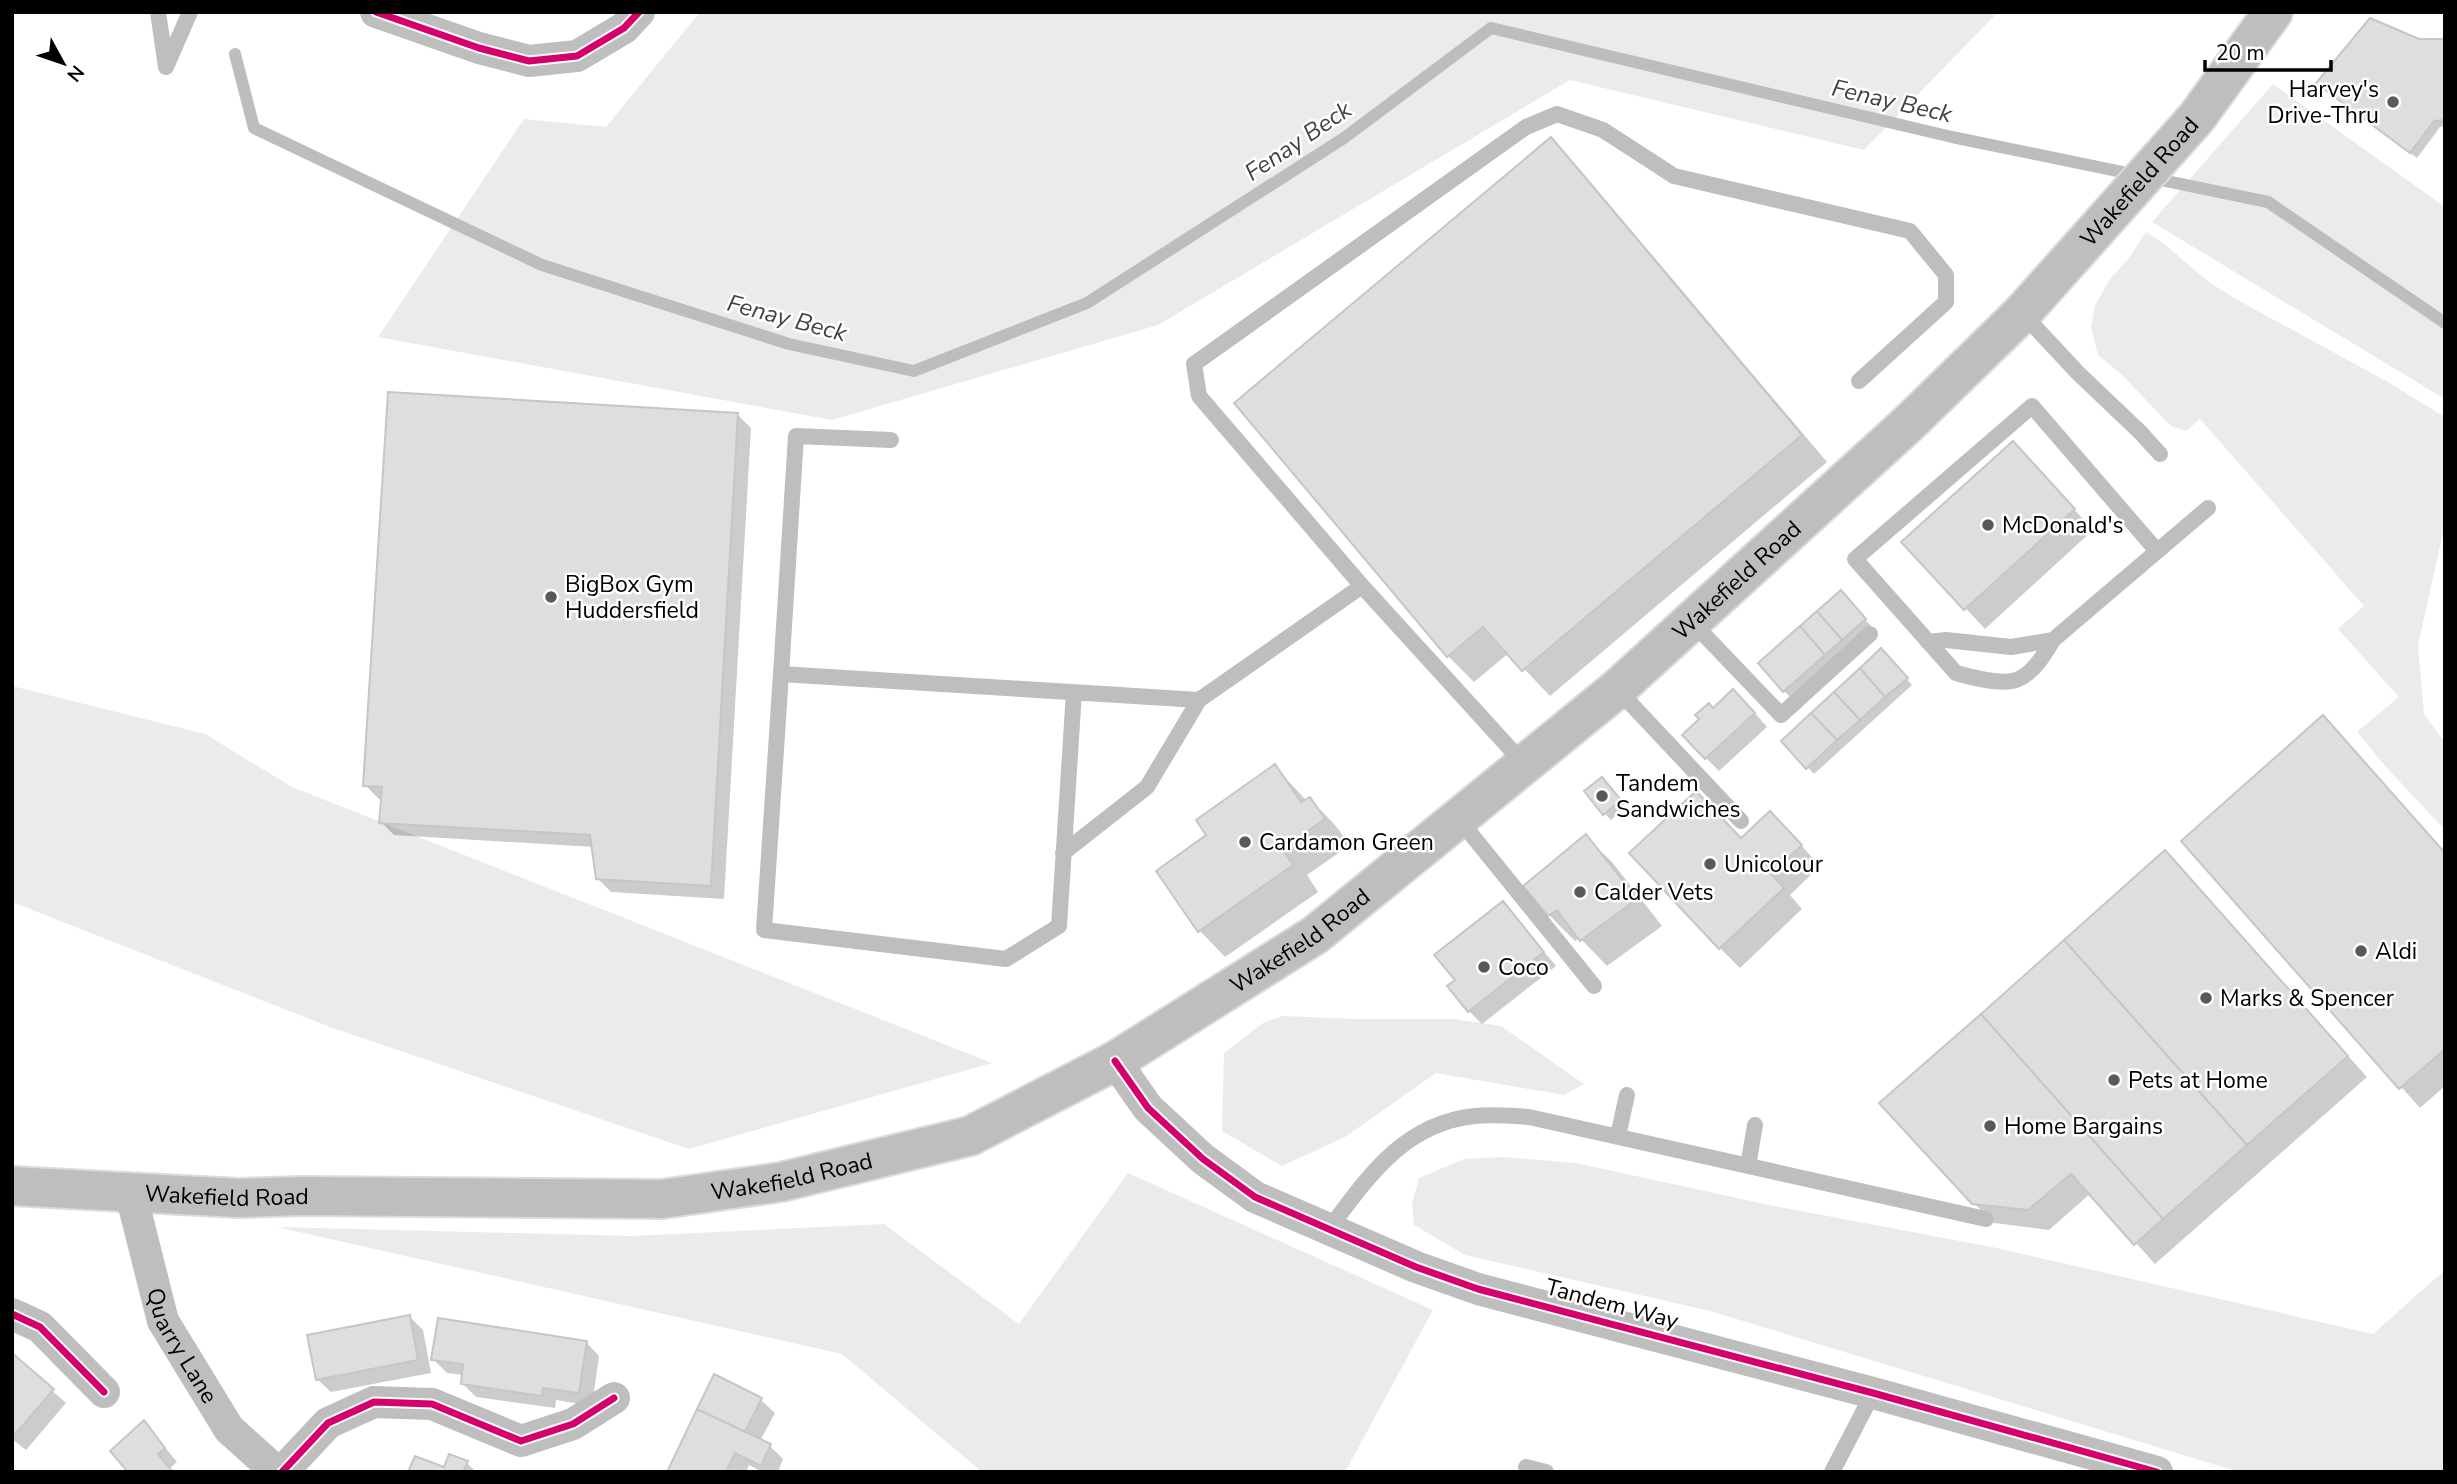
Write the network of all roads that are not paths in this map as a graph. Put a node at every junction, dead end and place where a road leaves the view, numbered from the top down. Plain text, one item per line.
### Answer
1 (158, 12) edge
2 (190, 12) edge
3 (376, 12) edge
4 (639, 12) edge
5 (2273, 12) edge
6 (2022, 313) junction
7 (1859, 381) dead end
8 (891, 440) dead end
9 (2160, 454) dead end
10 (2208, 508) dead end
11 (2157, 551) junction
12 (1362, 586) junction
13 (1691, 621) junction
14 (1870, 634) dead end
15 (2053, 640) junction
16 (1928, 642) junction
17 (781, 674) junction
18 (1617, 689) junction
19 (1074, 692) junction
20 (1199, 700) junction
21 (1525, 765) junction
22 (1458, 818) junction
23 (1741, 821) dead end
24 (1063, 853) junction
25 (1594, 986) dead end
26 (1115, 1062) junction
27 (1627, 1095) dead end
28 (1755, 1125) dead end
29 (1618, 1136) junction
30 (1748, 1166) junction
31 (12, 1186) edge
32 (131, 1194) junction
33 (1986, 1219) dead end
34 (1329, 1229) junction
35 (12, 1314) edge
36 (104, 1392) dead end
37 (1872, 1393) junction
38 (614, 1398) dead end
39 (1526, 1467) dead end
40 (279, 1472) edge
41 (1546, 1472) edge
42 (1832, 1472) edge
43 (2157, 1472) edge

1 - 2 lane
3 - 4 street
5 - 6 highway, Wakefield Road
6 - 9 lane
6 - 13 highway, Wakefield Road
7 - 12 lane
8 - 17 lane
10 - 11 lane
11 - 15 lane
11 - 16 lane
12 - 20 lane
12 - 21 lane
13 - 14 lane
13 - 18 highway, Wakefield Road
15 - 16 lane
15 - 16 lane
17 - 19 lane
17 - 24 lane
18 - 21 highway, Wakefield Road
18 - 23 lane
19 - 20 lane
19 - 24 lane
20 - 24 lane
21 - 22 highway, Wakefield Road
22 - 25 lane
22 - 26 highway, Wakefield Road
26 - 32 highway, Wakefield Road
26 - 34 street, Tandem Way
27 - 29 lane
28 - 30 lane
29 - 30 lane
29 - 34 lane
30 - 33 lane
31 - 32 highway, Wakefield Road
32 - 40 street, Quarry Lane
34 - 37 street, Tandem Way
35 - 36 street
37 - 42 lane
37 - 43 street, Tandem Way
38 - 40 street
39 - 41 lane

